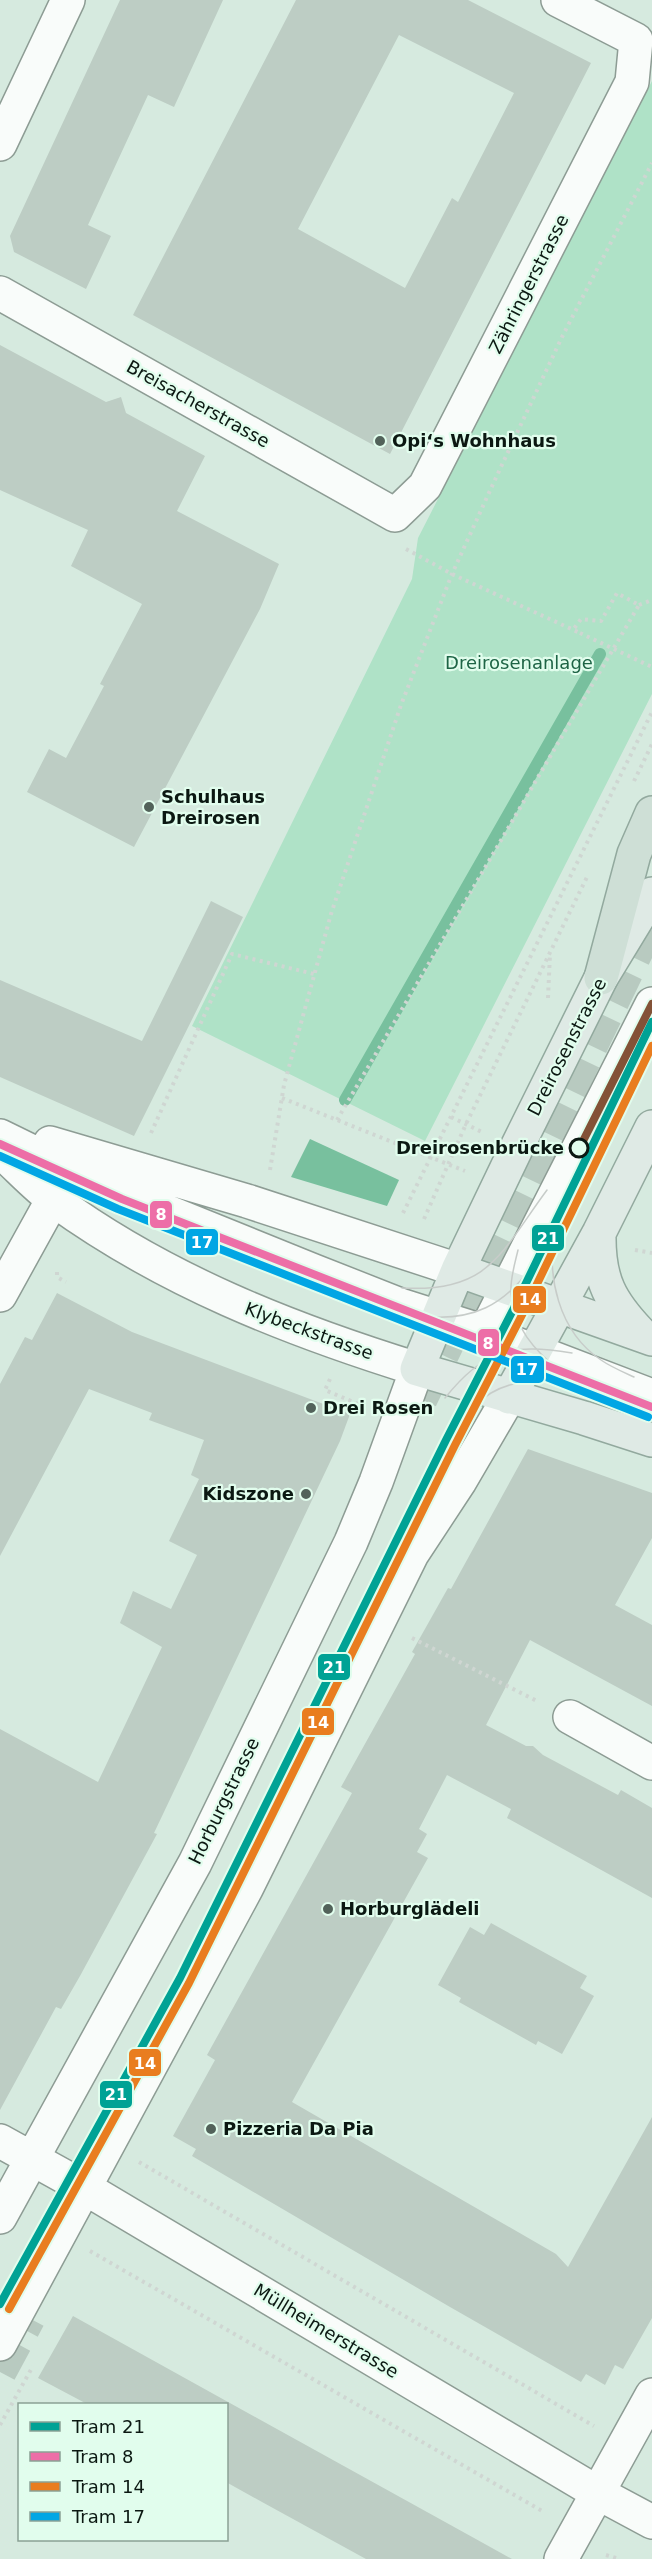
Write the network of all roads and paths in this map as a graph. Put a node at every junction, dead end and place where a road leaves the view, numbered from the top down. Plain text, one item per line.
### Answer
1 (68, 0) edge
2 (558, 0) edge
3 (0, 144) edge
4 (652, 163) edge
5 (0, 293) edge
6 (395, 515) junction
7 (452, 574) junction
8 (652, 600) edge
9 (639, 605) junction
10 (573, 630) junction
11 (652, 667) edge
12 (652, 712) edge
13 (652, 813) edge
14 (652, 894) edge
15 (551, 951) dead end
16 (315, 974) junction
17 (601, 978) junction
18 (652, 1004) edge
19 (282, 1098) junction
20 (337, 1120) junction
21 (652, 1126) edge
22 (0, 1129) edge
23 (0, 1136) edge
24 (0, 1151) edge
25 (432, 1156) junction
26 (448, 1163) junction
27 (134, 1169) junction
28 (268, 1179) dead end
29 (53, 1199) junction
30 (396, 1217) dead end
31 (599, 1233) junction
32 (410, 1253) junction
33 (458, 1270) junction
34 (507, 1288) junction
35 (0, 1295) edge
36 (560, 1306) junction
37 (438, 1317) junction
38 (484, 1332) junction
39 (647, 1337) edge
40 (535, 1352) junction
41 (417, 1369) junction
42 (652, 1396) edge
43 (509, 1397) junction
44 (652, 1440) edge
45 (379, 1624) junction
46 (570, 1717) joint
47 (652, 1763) edge
48 (0, 2141) edge
49 (111, 2141) junction
50 (32, 2158) junction
51 (85, 2188) junction
52 (0, 2217) edge
53 (60, 2235) junction
54 (0, 2344) edge
55 (652, 2395) edge
56 (625, 2443) junction
57 (598, 2493) junction
58 (652, 2522) edge
59 (567, 2548) edge
60 (620, 2559) edge

1 - 3 street
2 - 6 street, Zähringerstrasse
4 - 7 path
5 - 6 street, Breisacherstrasse
6 - 7 path
7 - 10 path
7 - 16 path
8 - 9 path
9 - 10 path
9 - 20 path
10 - 11 path, bridge
12 - 25 path
13 - 17 highway
14 - 17 main road, Dreirosenstrasse
15 - 26 path
16 - 19 path
16 - 27 path
17 - 33 main road, Dreirosenstrasse
18 - 34 street
19 - 20 path
19 - 28 path
20 - 25 path
21 - 31 main road
22 - 27 street
23 - 37 street
24 - 29 street, Klybeckstrasse
25 - 26 path
25 - 30 path
26 - 32 path
27 - 32 street
29 - 35 street
29 - 41 street, Klybeckstrasse
31 - 36 main road
31 - 39 main road
32 - 33 street
33 - 34 main road
33 - 37 main road, Dreirosenstrasse
34 - 36 main road
34 - 38 street
36 - 39 main road
36 - 40 main road
37 - 38 street
37 - 41 main road, Dreirosenstrasse
38 - 40 street
40 - 42 street
40 - 43 main road
41 - 43 main road, Klybeckstrasse
41 - 50 street, Horburgstrasse
43 - 44 main road, Klybeckstrasse
43 - 45 street
45 - 46 path
45 - 49 street
46 - 47 street
48 - 50 street, Müllheimerstrasse
49 - 51 street
49 - 56 path
50 - 51 street, Müllheimerstrasse
50 - 52 street, Horburgstrasse
51 - 53 street
51 - 57 street, Müllheimerstrasse
53 - 54 street
53 - 59 path
55 - 56 street
56 - 57 street
57 - 58 street, Müllheimerstrasse
57 - 59 street
59 - 60 path

